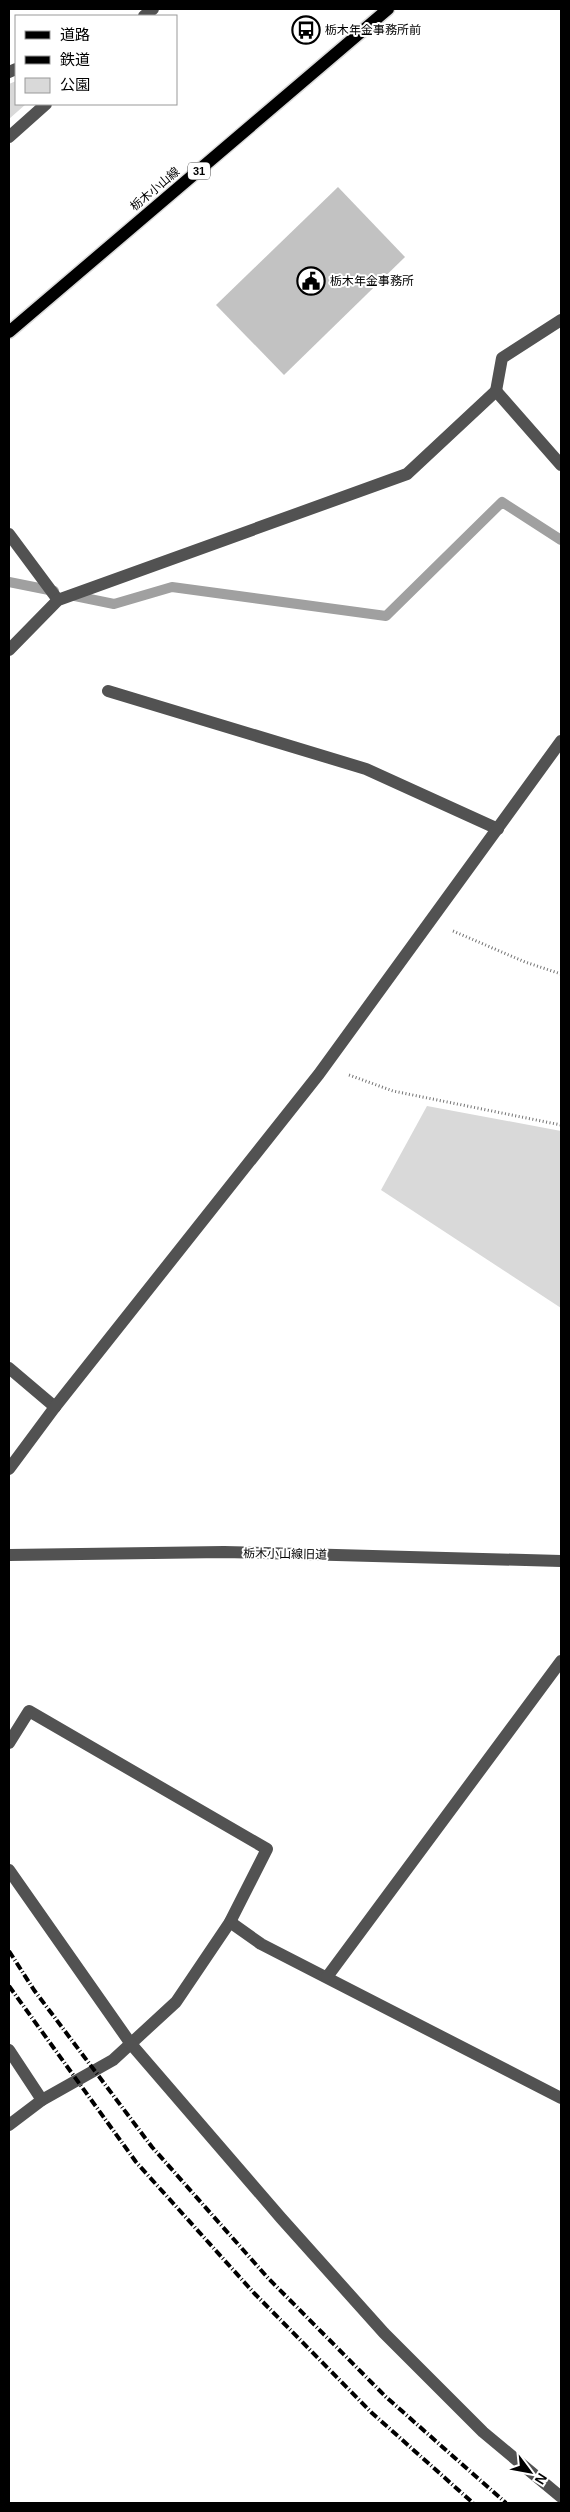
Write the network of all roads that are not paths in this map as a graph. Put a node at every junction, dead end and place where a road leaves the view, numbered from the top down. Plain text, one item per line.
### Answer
1 (388, 9) edge
2 (45, 105) edge
3 (9, 137) edge
4 (561, 320) edge
5 (9, 332) edge
6 (496, 392) junction
7 (561, 465) edge
8 (9, 534) edge
9 (58, 600) junction
10 (9, 650) edge
11 (108, 691) dead end
12 (561, 741) edge
13 (498, 829) junction
14 (9, 1368) edge
15 (55, 1407) junction
16 (9, 1469) edge
17 (9, 1554) edge
18 (561, 1561) edge
19 (561, 1661) edge
20 (9, 1743) edge
21 (9, 1870) edge
22 (230, 1922) junction
23 (327, 1977) junction
24 (131, 2044) junction
25 (9, 2050) edge
26 (561, 2098) edge
27 (42, 2100) junction
28 (9, 2125) edge
29 (561, 2497) edge

1 - 5 main road, 栃木小山線 / 31
2 - 3 street
4 - 6 street
6 - 7 street
6 - 9 street
8 - 9 street
9 - 10 street
11 - 13 street
12 - 13 street
13 - 15 street
14 - 15 street
15 - 16 street
17 - 18 street, 栃木小山線旧道
19 - 23 street
20 - 22 street
21 - 24 street
22 - 23 street
22 - 24 street
23 - 26 street
24 - 27 street
24 - 29 street
25 - 27 street
27 - 28 street

